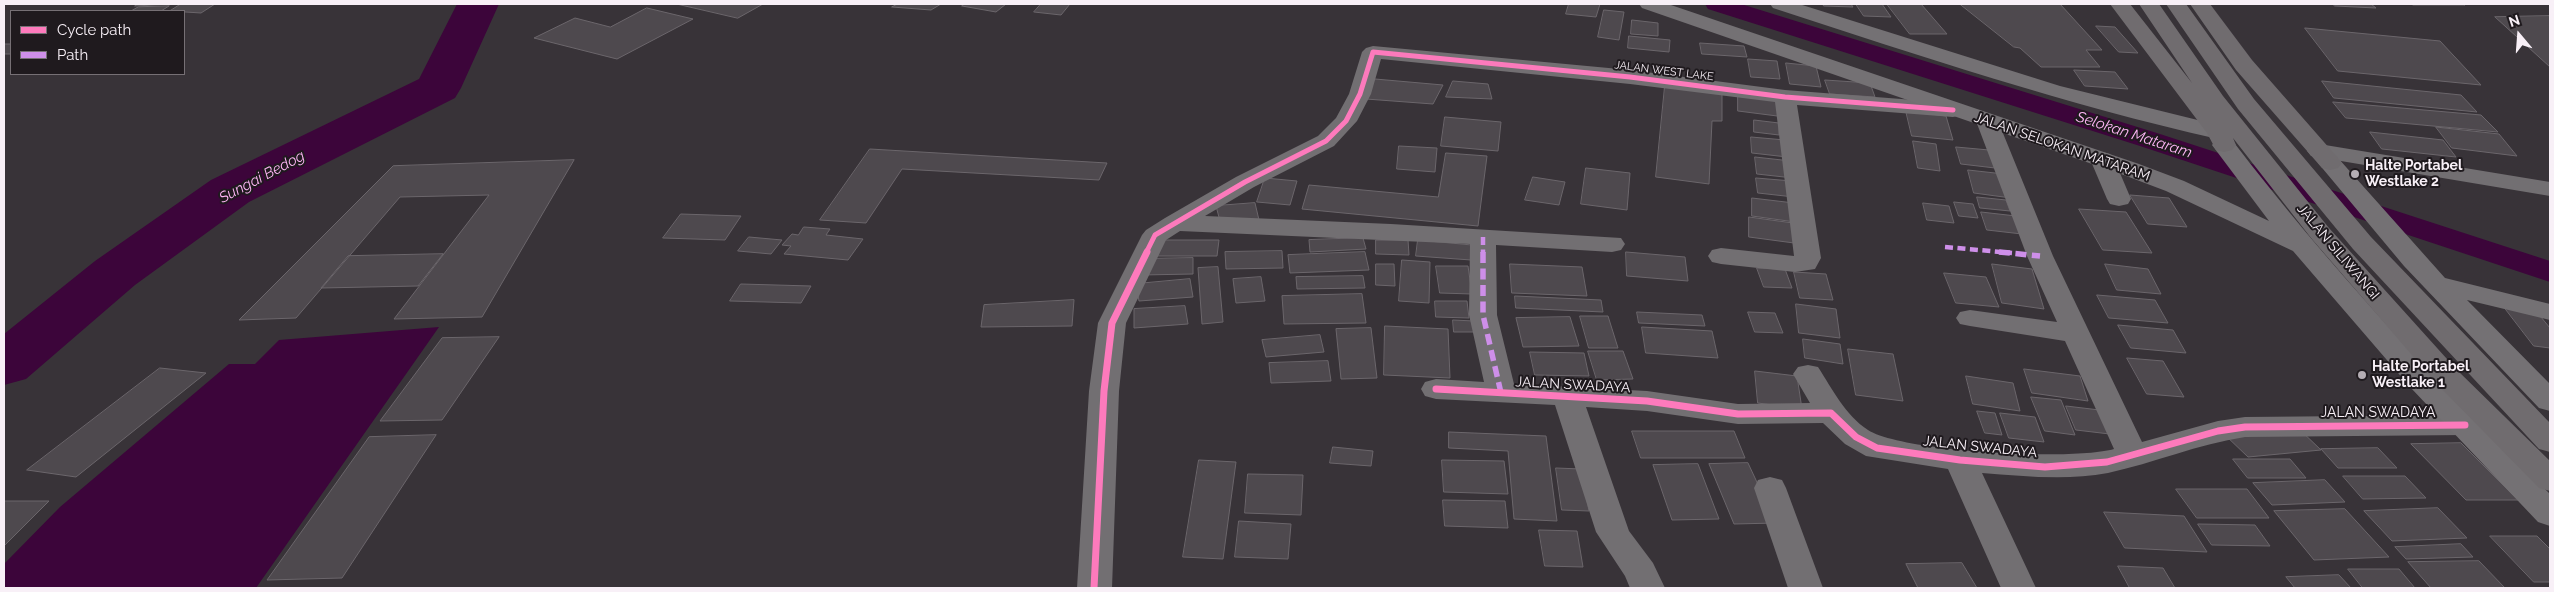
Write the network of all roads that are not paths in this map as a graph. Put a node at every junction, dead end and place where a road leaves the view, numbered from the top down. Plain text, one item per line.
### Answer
1 (1650, 4) edge
2 (1780, 4) edge
3 (2120, 4) edge
4 (2149, 4) edge
5 (2176, 4) edge
6 (2200, 4) edge
7 (1785, 97) junction
8 (1953, 110) junction
9 (1987, 120) junction
10 (2221, 138) junction
11 (2325, 157) junction
12 (2102, 159) junction
13 (2550, 189) edge
14 (2119, 199) dead end
15 (1174, 223) junction
16 (1483, 237) junction
17 (2310, 239) junction
18 (1612, 244) dead end
19 (1721, 256) dead end
20 (2438, 284) junction
21 (2550, 312) edge
22 (1970, 318) dead end
23 (2076, 334) junction
24 (1808, 374) dead end
25 (1436, 389) dead end
26 (1501, 393) junction
27 (1567, 397) junction
28 (2550, 402) edge
29 (1831, 413) junction
30 (2465, 425) junction
31 (2550, 442) edge
32 (2132, 454) junction
33 (1960, 460) junction
34 (2550, 480) edge
35 (1770, 488) dead end
36 (2550, 514) edge
37 (1094, 588) edge
38 (1647, 588) edge
39 (1806, 588) edge
40 (2018, 588) edge

1 - 8 street, JALAN SELOKAN MATARAM
2 - 10 street
3 - 10 highway
4 - 17 highway, JALAN SILIWANGI
5 - 31 highway, JALAN SILIWANGI
6 - 11 highway
7 - 8 street, JALAN WEST LAKE
7 - 15 street, JALAN WEST LAKE
7 - 19 street
8 - 9 street, JALAN SELOKAN MATARAM
9 - 12 street, JALAN SELOKAN MATARAM
9 - 23 street
10 - 17 street
11 - 13 street
11 - 20 street
12 - 14 street
12 - 17 street, JALAN SELOKAN MATARAM
15 - 16 street
15 - 37 street
16 - 18 street
16 - 26 street, JALAN SWADAYA
17 - 30 street
17 - 34 highway, JALAN SILIWANGI
20 - 21 street
20 - 28 street
22 - 23 street
23 - 32 street
24 - 29 street
25 - 26 street
26 - 27 street, JALAN SWADAYA
27 - 29 street, JALAN SWADAYA
27 - 38 street
29 - 33 street, JALAN SWADAYA
30 - 32 street, JALAN SWADAYA
30 - 36 street
32 - 33 street, JALAN SWADAYA
33 - 40 street
35 - 39 street

